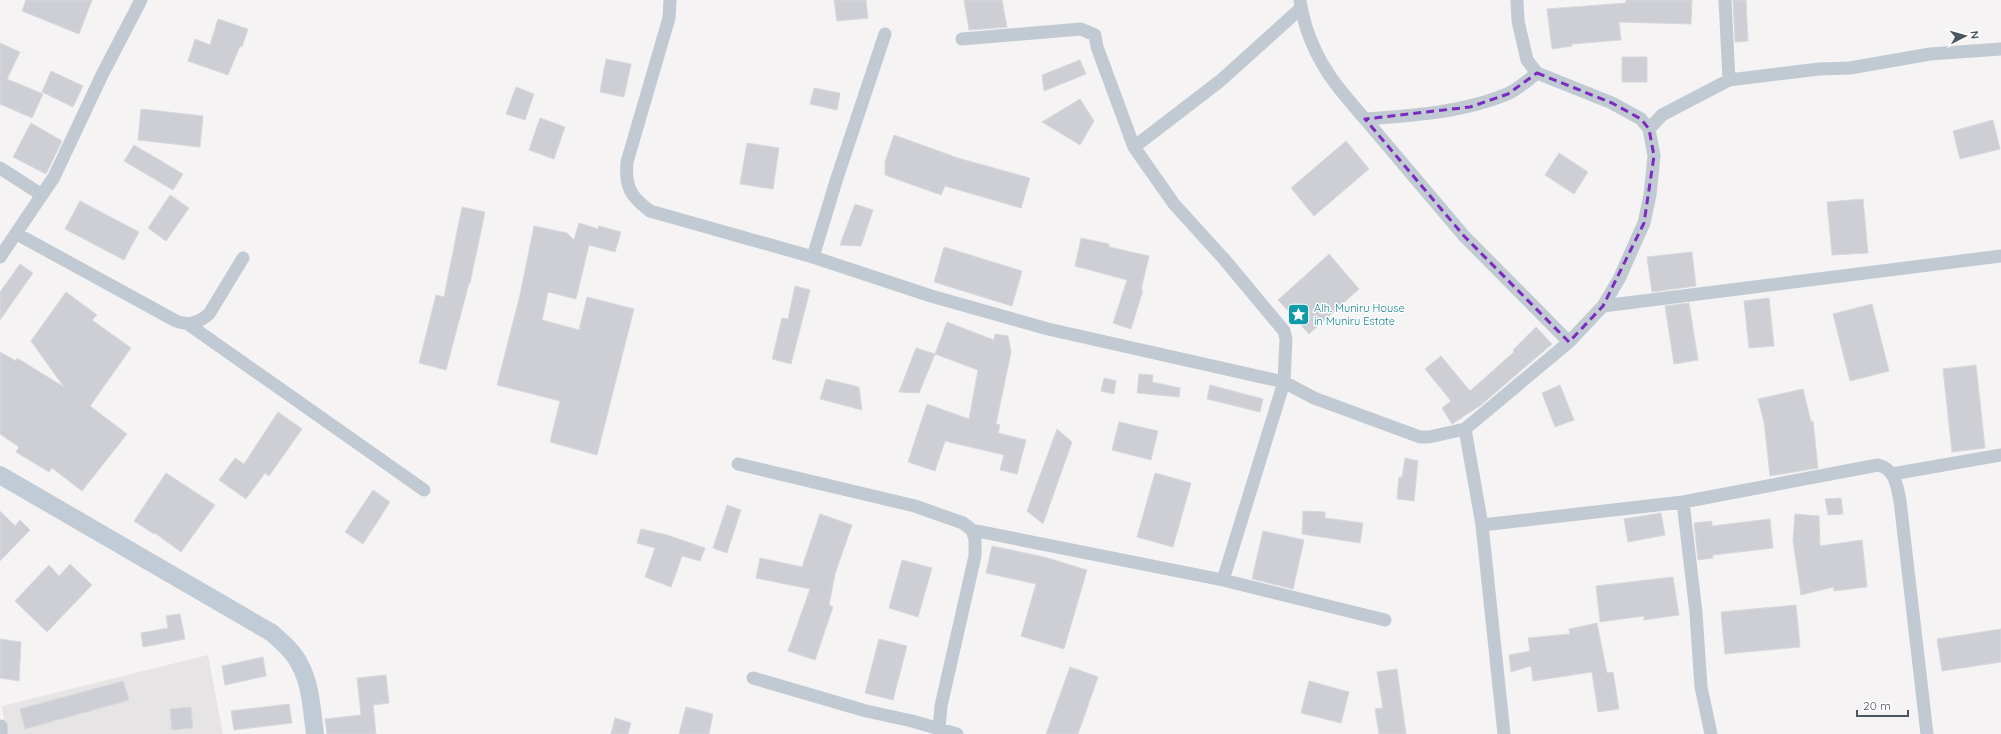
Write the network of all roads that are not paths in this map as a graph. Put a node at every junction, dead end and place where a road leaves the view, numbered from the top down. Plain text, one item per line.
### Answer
1 (670, 0) edge
2 (1517, 0) edge
3 (1725, 0) edge
4 (136, 2) edge
5 (1300, 4) edge
6 (885, 34) dead end
7 (962, 38) dead end
8 (2001, 49) edge
9 (1537, 73) junction
10 (1729, 80) junction
11 (1365, 119) junction
12 (1649, 129) junction
13 (1134, 147) junction
14 (0, 168) edge
15 (42, 195) junction
16 (16, 234) junction
17 (0, 256) edge
18 (2001, 256) edge
19 (813, 257) junction
20 (243, 258) dead end
21 (1603, 306) junction
22 (188, 324) junction
23 (1569, 342) junction
24 (1284, 382) junction
25 (1466, 428) junction
26 (2001, 455) edge
27 (738, 464) dead end
28 (1892, 474) junction
29 (0, 475) edge
30 (424, 490) dead end
31 (1683, 502) junction
32 (1482, 524) junction
33 (972, 530) junction
34 (1223, 580) junction
35 (1385, 620) dead end
36 (753, 678) dead end
37 (939, 728) junction
38 (315, 734) edge
39 (957, 734) edge
40 (1504, 734) edge
41 (1711, 734) edge
42 (1927, 734) edge

1 - 19 street
2 - 9 street
3 - 10 street
4 - 15 street
5 - 11 street
5 - 13 street
6 - 19 street
7 - 13 street
8 - 10 street
9 - 11 street
9 - 12 street
10 - 12 street
11 - 23 street
12 - 21 street
13 - 24 street
14 - 15 street
15 - 16 street
16 - 17 street
16 - 22 street
18 - 21 street
19 - 24 street
20 - 22 street
21 - 23 street
22 - 30 street
23 - 25 street
24 - 25 street
24 - 34 street
25 - 32 street
26 - 28 street
27 - 33 street
28 - 31 street
28 - 42 street
29 - 38 street
31 - 32 street
31 - 41 street
32 - 40 street
33 - 34 street
33 - 37 street
34 - 35 street
36 - 37 street
37 - 39 street

